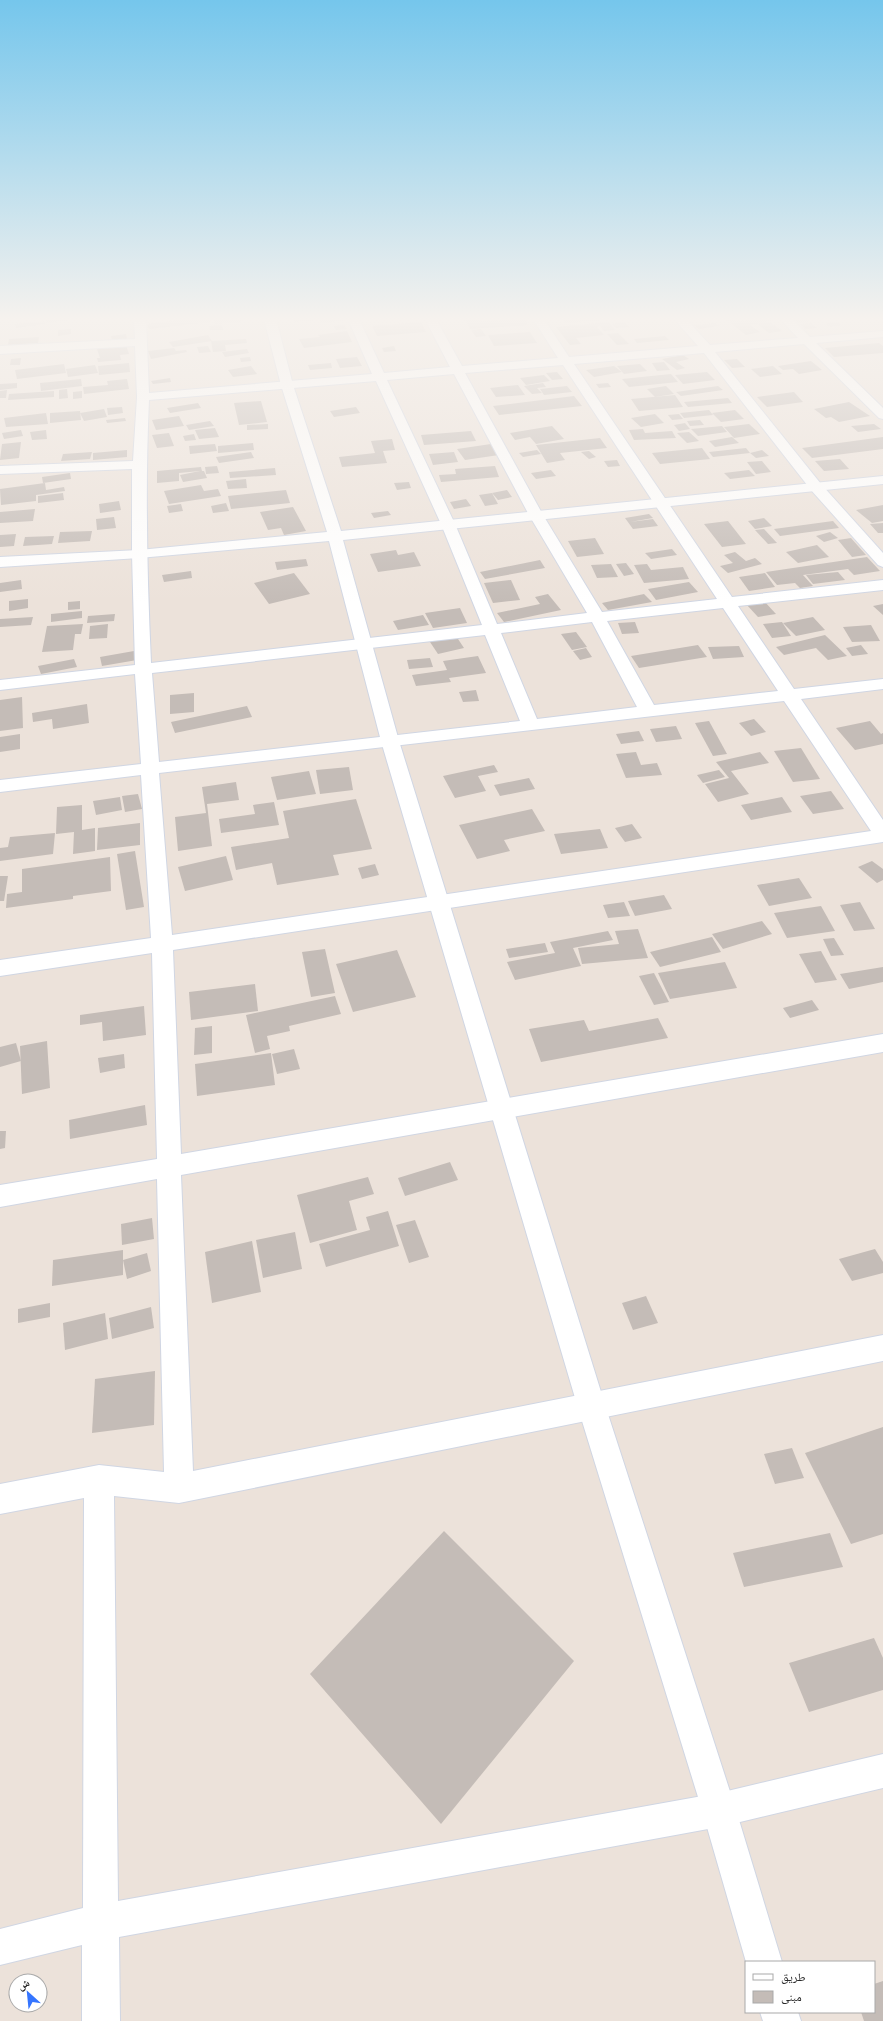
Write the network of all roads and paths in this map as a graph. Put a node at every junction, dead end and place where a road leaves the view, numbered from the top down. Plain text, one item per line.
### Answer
1 (142, 413) edge
2 (296, 413) edge
3 (396, 413) edge
4 (480, 413) edge
5 (602, 413) edge
6 (758, 413) edge
7 (139, 465) junction
8 (0, 470) edge
9 (883, 480) edge
10 (816, 487) junction
11 (661, 503) junction
12 (536, 515) junction
13 (448, 524) junction
14 (335, 536) junction
15 (139, 554) junction
16 (0, 562) edge
17 (883, 562) edge
18 (883, 585) edge
19 (729, 602) junction
20 (598, 618) junction
21 (492, 630) junction
22 (362, 642) junction
23 (143, 668) junction
24 (883, 684) edge
25 (0, 685) edge
26 (788, 695) junction
27 (648, 711) junction
28 (530, 724) junction
29 (390, 741) junction
30 (150, 770) junction
31 (0, 786) edge
32 (883, 835) edge
33 (440, 904) junction
34 (162, 944) junction
35 (0, 968) edge
36 (883, 1043) edge
37 (502, 1108) junction
38 (168, 1167) junction
39 (0, 1196) edge
40 (883, 1348) edge
41 (592, 1408) junction
42 (99, 1480) junction
43 (179, 1488) junction
44 (0, 1500) edge
45 (883, 1771) edge
46 (719, 1810) junction
47 (100, 1922) junction
48 (0, 1947) edge
49 (764, 1961) edge
50 (101, 2021) edge

1 - 7 street
2 - 14 street
3 - 13 street
4 - 12 street
5 - 11 street
6 - 10 street
7 - 8 street
7 - 15 street
9 - 10 street
10 - 11 street
10 - 17 street
11 - 12 street
11 - 19 street
12 - 13 street
12 - 20 street
13 - 14 street
13 - 21 street
14 - 15 street
14 - 22 street
15 - 16 street
15 - 23 street
18 - 19 street
19 - 20 street
19 - 26 street
20 - 21 street
20 - 27 street
21 - 22 street
21 - 28 street
22 - 23 street
22 - 29 street
23 - 25 street
23 - 30 street
24 - 26 street
26 - 27 street
26 - 32 street
27 - 28 street
28 - 29 street
29 - 30 street
29 - 33 street
30 - 31 street
30 - 34 street
32 - 33 street
33 - 34 street
33 - 37 street
34 - 35 street
34 - 38 street
36 - 37 street
37 - 38 street
37 - 41 street
38 - 39 street
38 - 43 street
40 - 41 street
41 - 43 street
41 - 46 street
42 - 43 street
42 - 44 street
42 - 47 street
45 - 46 street
46 - 47 street
46 - 49 street
47 - 48 street
47 - 50 street

